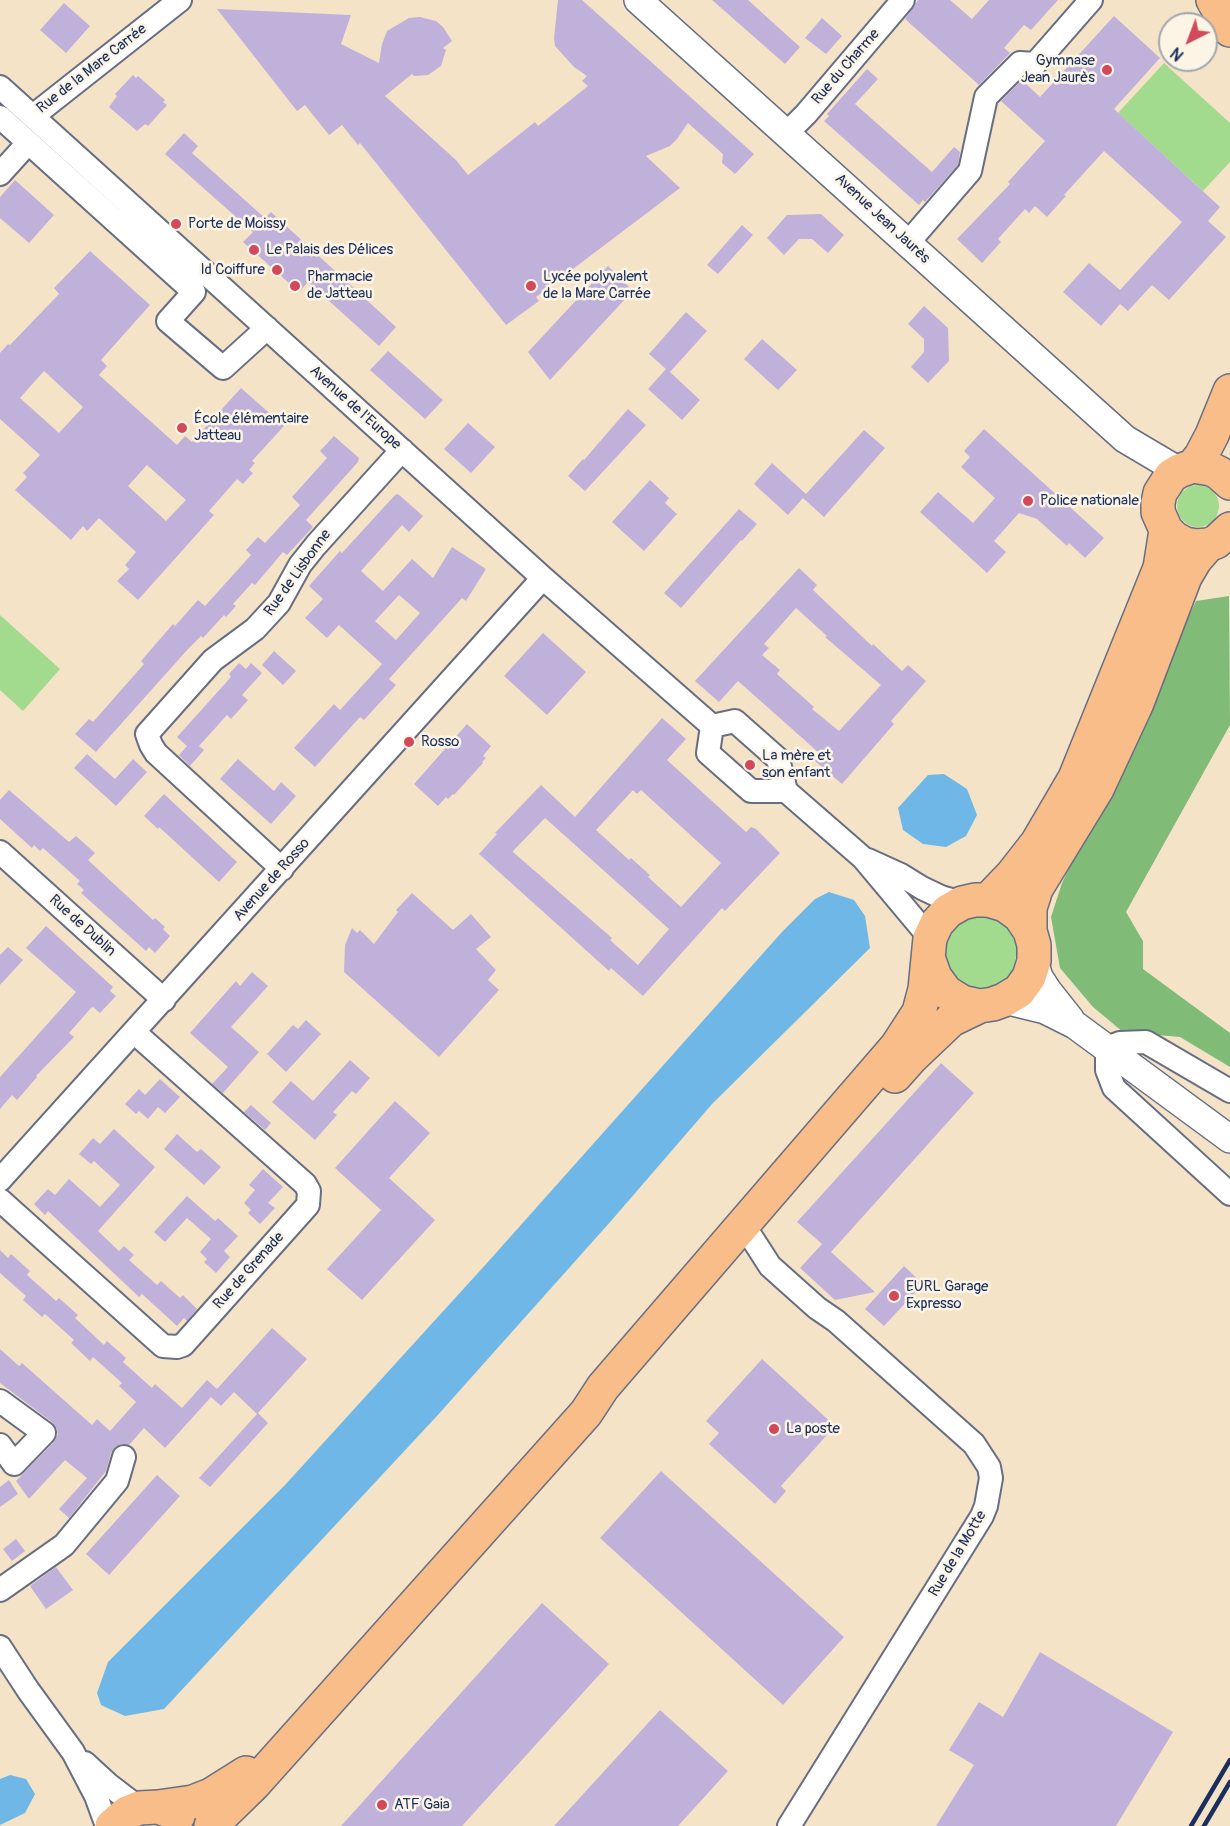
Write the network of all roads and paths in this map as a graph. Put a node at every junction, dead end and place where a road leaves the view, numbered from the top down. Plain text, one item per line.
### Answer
1 (180, 0) edge
2 (638, 0) edge
3 (903, 0) edge
4 (1091, 0) edge
5 (1213, 0) edge
6 (1222, 0) edge
7 (1230, 13) edge
8 (1230, 30) edge
9 (0, 87) edge
10 (33, 116) junction
11 (0, 117) edge
12 (787, 133) junction
13 (28, 143) junction
14 (0, 174) edge
15 (907, 244) junction
16 (267, 328) junction
17 (1230, 391) edge
18 (402, 450) junction
19 (1177, 477) junction
20 (1230, 483) edge
21 (1166, 530) junction
22 (1221, 540) edge
23 (543, 579) junction
24 (712, 726) junction
25 (786, 791) junction
26 (0, 852) edge
27 (863, 858) junction
28 (282, 869) junction
29 (975, 901) junction
30 (1032, 946) junction
31 (930, 949) junction
32 (164, 1000) junction
33 (992, 1003) junction
34 (1075, 1025) junction
35 (134, 1032) junction
36 (1107, 1048) junction
37 (1230, 1090) edge
38 (1230, 1139) edge
39 (0, 1180) edge
40 (1230, 1194) edge
41 (0, 1200) edge
42 (752, 1238) junction
43 (0, 1401) edge
44 (586, 1413) junction
45 (0, 1444) edge
46 (124, 1456) dead end
47 (0, 1590) edge
48 (0, 1647) edge
49 (283, 1750) junction
50 (73, 1752) junction
51 (148, 1808) junction
52 (107, 1826) edge
53 (112, 1826) edge
54 (187, 1826) edge
55 (212, 1826) edge
56 (789, 1826) edge

1 - 10 street, Rue de la Mare Carrée
2 - 12 street, Avenue Jean Jaurès
3 - 12 street, Rue du Charme
4 - 15 street
5 - 8 main road
6 - 7 main road
9 - 10 street, Avenue de l'Europe
10 - 16 street, Avenue de l'Europe
11 - 13 street
12 - 15 street, Avenue Jean Jaurès
13 - 14 street
13 - 16 street
15 - 19 street, Avenue Jean Jaurès
16 - 18 street, Avenue de l'Europe
17 - 19 main road
18 - 23 street, Avenue de l'Europe
18 - 28 street, Rue de Lisbonne
19 - 20 main road
19 - 21 main road
21 - 22 main road
21 - 29 main road
22 - 30 main road
23 - 24 street, Avenue de l'Europe
23 - 28 street, Avenue de Rosso
24 - 25 street
24 - 25 street
25 - 27 street
26 - 32 street, Rue de Dublin
27 - 29 street
27 - 31 street
28 - 32 street, Avenue de Rosso
29 - 30 main road
29 - 31 main road
30 - 33 main road
30 - 34 street
31 - 33 main road
31 - 44 main road
32 - 35 street, Avenue de Rosso
33 - 34 street
33 - 42 main road
34 - 36 street
35 - 39 street, Avenue de Rosso
35 - 41 street, Rue de Grenade
36 - 37 street
36 - 38 street
36 - 40 street
42 - 44 main road
42 - 56 street, Rue de la Motte
43 - 45 street
44 - 49 main road
46 - 47 street
48 - 50 street
49 - 51 main road
49 - 55 main road
50 - 51 street
50 - 52 street
51 - 53 main road
51 - 54 main road

